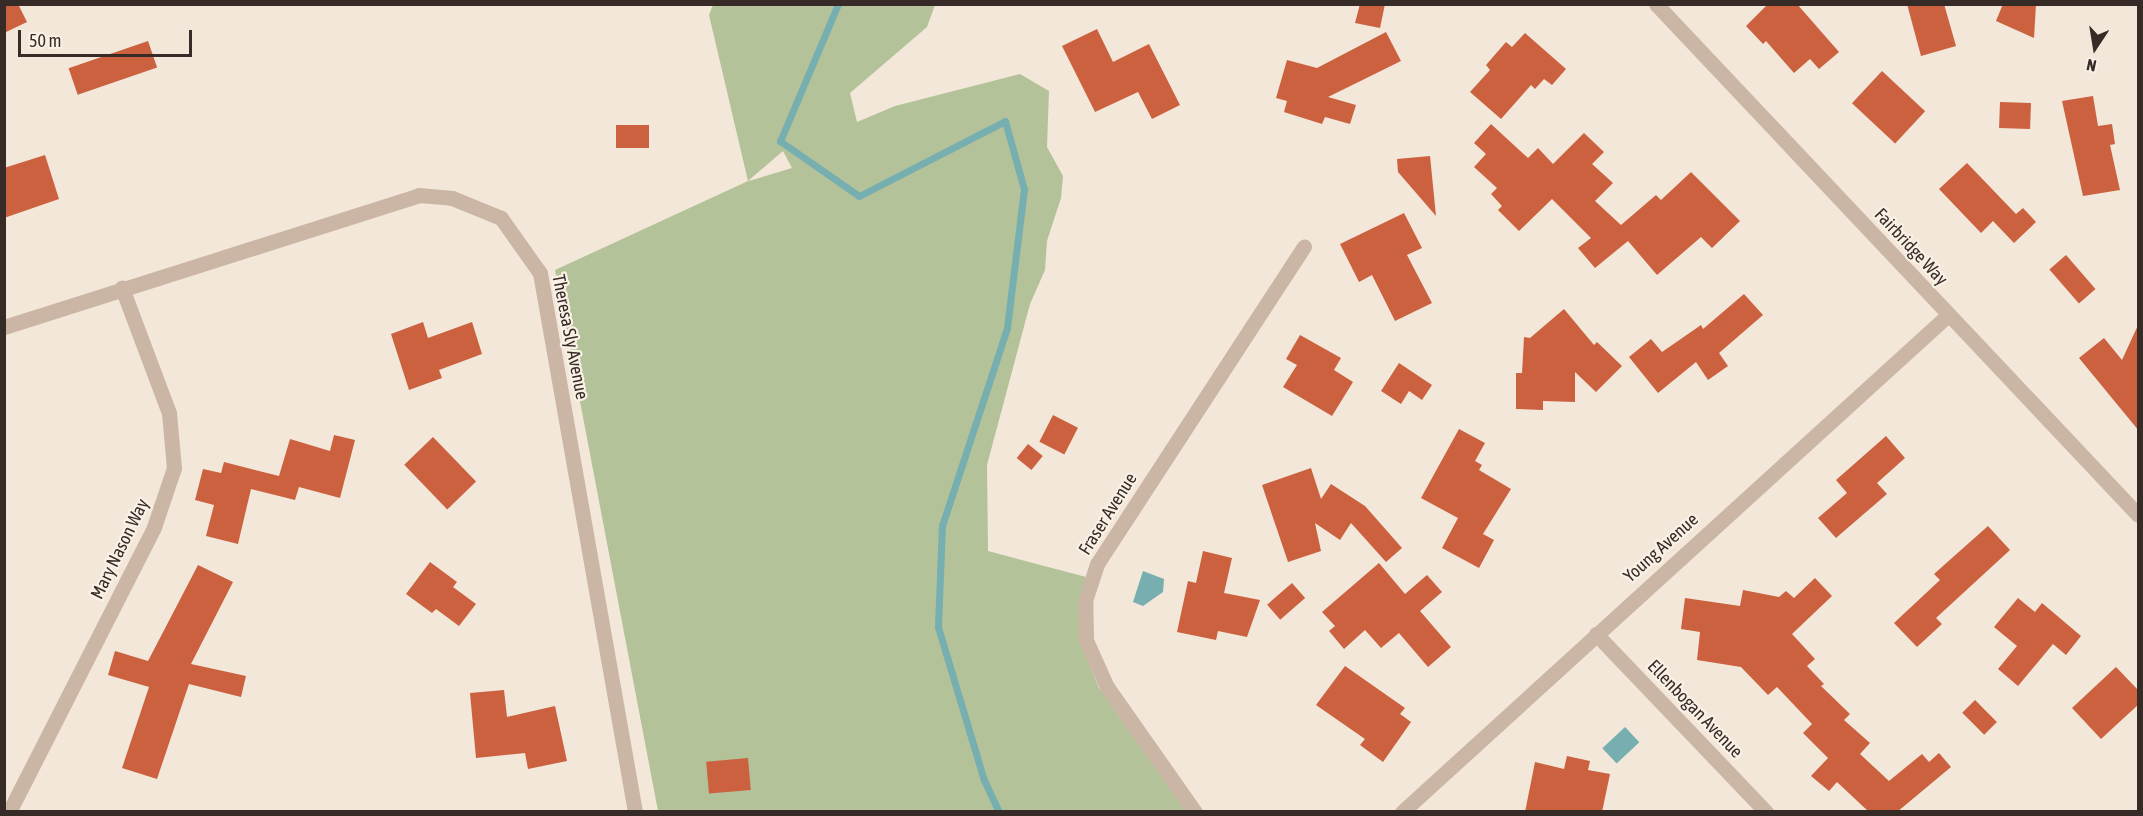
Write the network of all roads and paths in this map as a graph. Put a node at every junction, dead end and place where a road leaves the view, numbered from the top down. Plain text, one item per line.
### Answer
1 (1656, 4) edge
2 (1304, 248) dead end
3 (122, 288) junction
4 (1948, 315) junction
5 (4, 327) edge
6 (2139, 515) edge
7 (1596, 634) junction
8 (9, 812) edge
9 (635, 812) edge
10 (1195, 812) edge
11 (1402, 812) edge
12 (1766, 812) edge

1 - 4 street, Fairbridge Way
2 - 10 street, Fraser Avenue
3 - 5 street, Theresa Sly Avenue
3 - 8 street, Mary Nason Way
3 - 9 street, Theresa Sly Avenue
4 - 6 street, Fairbridge Way
4 - 7 street, Young Avenue
7 - 11 street, Young Avenue
7 - 12 street, Ellenbogan Avenue

